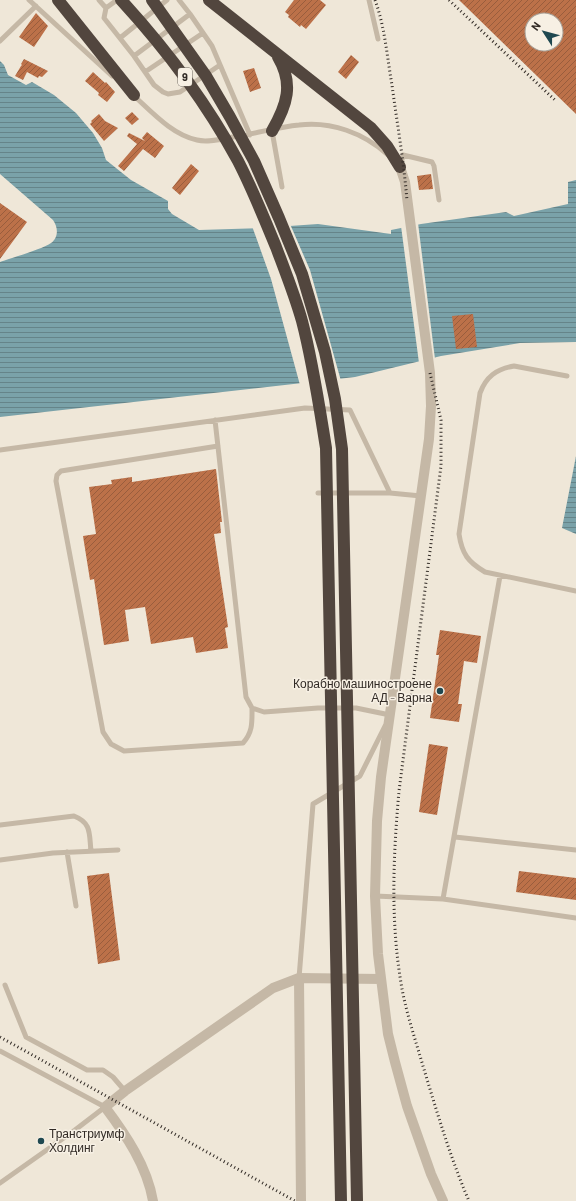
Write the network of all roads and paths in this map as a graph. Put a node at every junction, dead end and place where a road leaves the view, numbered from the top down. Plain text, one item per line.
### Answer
1 (29, 0) edge
2 (58, 0) edge
3 (100, 0) edge
4 (117, 0) edge
5 (121, 0) edge
6 (152, 0) edge
7 (167, 0) edge
8 (179, 0) edge
9 (209, 0) edge
10 (369, 0) edge
11 (36, 6) junction
12 (106, 8) junction
13 (190, 14) junction
14 (203, 33) junction
15 (120, 38) junction
16 (378, 39) dead end
17 (0, 41) edge
18 (271, 48) junction
19 (134, 56) junction
20 (220, 65) junction
21 (145, 72) junction
22 (134, 95) junction
23 (272, 130) junction
24 (250, 135) junction
25 (400, 167) junction
26 (282, 187) dead end
27 (439, 200) dead end
28 (567, 376) dead end
29 (215, 420) junction
30 (218, 446) junction
31 (0, 450) edge
32 (318, 493) dead end
33 (390, 493) junction
34 (421, 496) junction
35 (500, 576) junction
36 (576, 591) edge
37 (252, 708) junction
38 (390, 715) junction
39 (0, 824) edge
40 (455, 836) junction
41 (118, 850) dead end
42 (576, 850) edge
43 (91, 851) junction
44 (67, 852) junction
45 (0, 860) edge
46 (375, 896) junction
47 (443, 900) junction
48 (76, 906) dead end
49 (576, 918) edge
50 (299, 978) junction
51 (381, 979) junction
52 (5, 985) dead end
53 (0, 1051) edge
54 (125, 1091) junction
55 (104, 1107) junction
56 (0, 1183) edge
57 (153, 1201) edge
58 (301, 1201) edge
59 (341, 1201) edge
60 (357, 1201) edge
61 (443, 1201) edge

1 - 11 lane
2 - 22 highway
3 - 12 lane
4 - 12 lane
5 - 59 highway, 9
6 - 60 highway, 9
7 - 15 lane
8 - 13 lane
9 - 18 highway
10 - 16 lane
11 - 17 lane
11 - 22 lane
12 - 15 lane
13 - 14 lane
13 - 19 lane
14 - 20 lane
14 - 21 lane
15 - 19 lane
18 - 23 highway
18 - 25 highway
19 - 21 lane
20 - 21 lane
20 - 24 lane
22 - 24 lane
23 - 24 lane
23 - 25 lane
23 - 26 lane
25 - 27 lane
25 - 34 street
28 - 35 lane
29 - 30 lane
29 - 31 lane
29 - 33 lane
30 - 37 lane
30 - 37 lane
32 - 33 lane
33 - 34 lane
34 - 38 street
35 - 36 lane
35 - 40 lane
37 - 38 lane
38 - 46 street
38 - 50 lane
39 - 43 lane
40 - 42 lane
40 - 47 lane
41 - 43 lane
43 - 44 lane
44 - 45 lane
44 - 48 lane
46 - 47 lane
46 - 51 street
47 - 49 lane
50 - 51 street
50 - 54 street
50 - 58 street
51 - 61 street
52 - 54 lane
53 - 55 lane
54 - 55 street
55 - 56 lane
55 - 57 street

